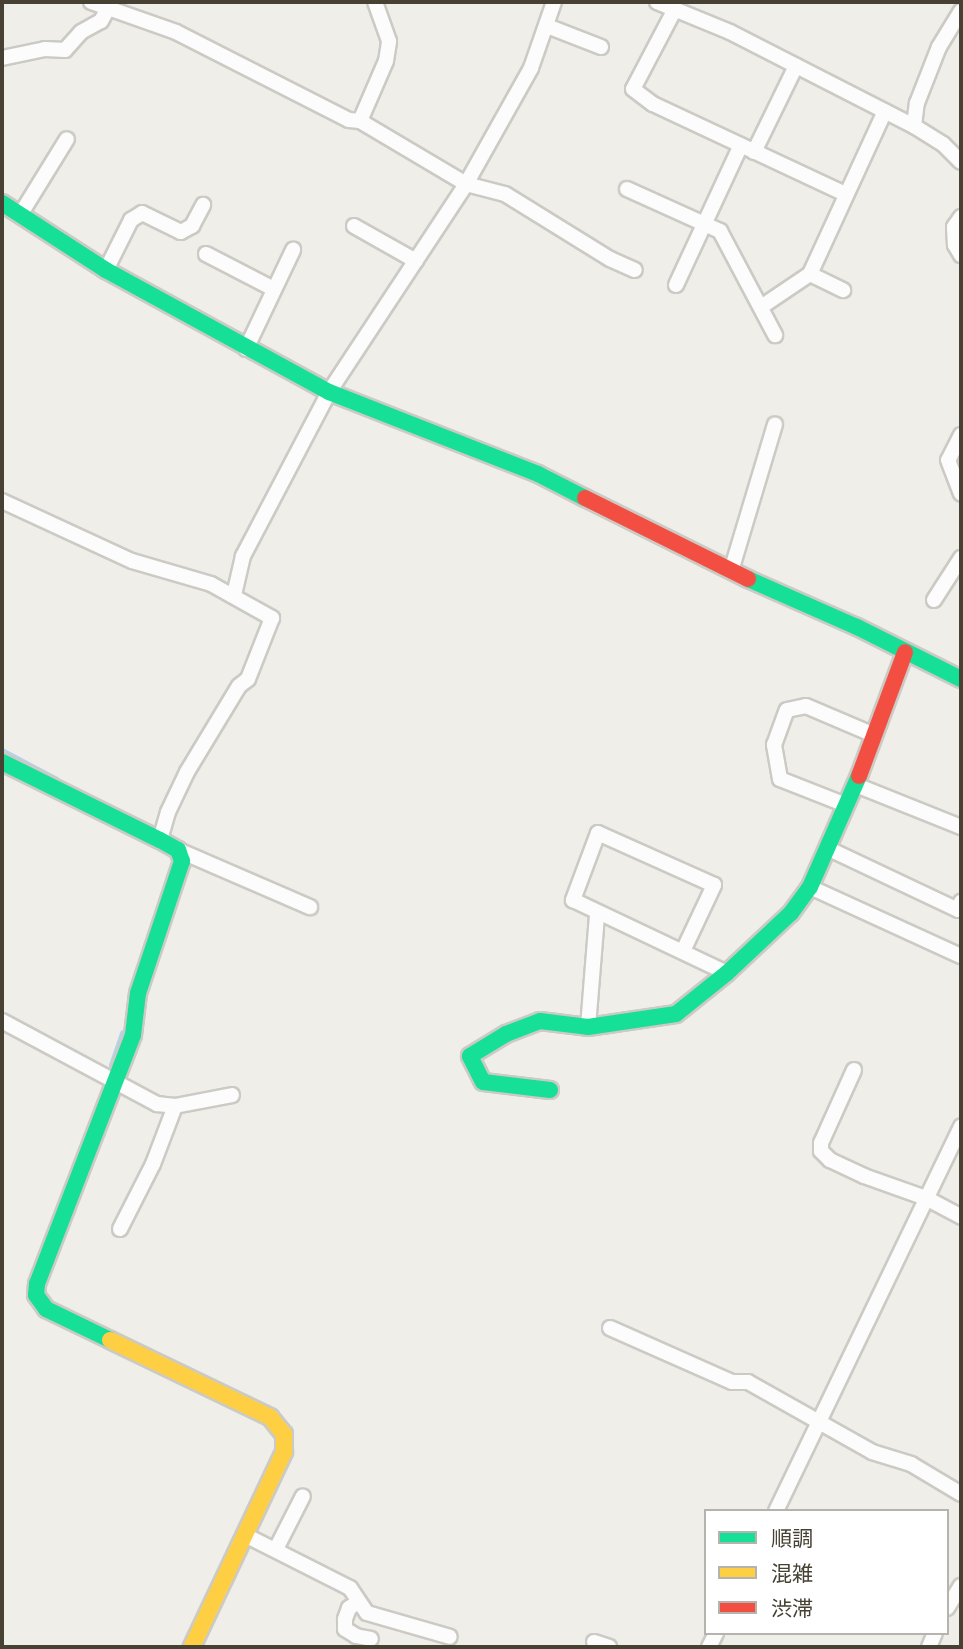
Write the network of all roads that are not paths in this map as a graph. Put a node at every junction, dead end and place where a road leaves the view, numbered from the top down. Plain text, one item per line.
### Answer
1 (91, 2) edge
2 (374, 2) edge
3 (554, 2) edge
4 (657, 2) edge
5 (675, 9) junction
6 (107, 10) junction
7 (961, 11) edge
8 (547, 26) junction
9 (601, 47) dead end
10 (2, 58) edge
11 (796, 66) junction
12 (884, 111) junction
13 (360, 121) junction
14 (914, 126) junction
15 (67, 139) dead end
16 (747, 149) junction
17 (961, 162) edge
18 (466, 184) junction
19 (627, 189) dead end
20 (845, 194) junction
21 (2, 203) edge
22 (203, 205) dead end
23 (20, 215) junction
24 (961, 216) edge
25 (705, 223) junction
26 (355, 226) dead end
27 (293, 250) dead end
28 (206, 254) dead end
29 (961, 255) edge
30 (415, 261) junction
31 (106, 270) junction
32 (635, 270) dead end
33 (810, 274) junction
34 (676, 285) dead end
35 (272, 288) junction
36 (844, 290) dead end
37 (761, 307) junction
38 (775, 334) dead end
39 (246, 349) junction
40 (329, 392) junction
41 (775, 424) dead end
42 (961, 435) edge
43 (961, 495) edge
44 (2, 501) edge
45 (961, 558) edge
46 (731, 571) junction
47 (234, 595) junction
48 (934, 600) dead end
49 (905, 653) junction
50 (961, 679) edge
51 (874, 735) junction
52 (2, 762) edge
53 (856, 785) junction
54 (846, 806) junction
55 (961, 827) edge
56 (160, 840) junction
57 (827, 848) junction
58 (178, 850) junction
59 (810, 887) junction
60 (961, 902) edge
61 (310, 908) dead end
62 (597, 914) junction
63 (683, 951) junction
64 (961, 956) edge
65 (727, 972) junction
66 (2, 1021) edge
67 (588, 1027) junction
68 (854, 1070) dead end
69 (115, 1083) junction
70 (550, 1090) dead end
71 (232, 1095) dead end
72 (175, 1106) junction
73 (961, 1126) edge
74 (926, 1198) junction
75 (961, 1217) edge
76 (120, 1229) dead end
77 (610, 1328) dead end
78 (820, 1422) junction
79 (961, 1494) edge
80 (303, 1496) dead end
81 (777, 1509) edge
82 (245, 1535) junction
83 (276, 1549) junction
84 (961, 1586) edge
85 (358, 1602) junction
86 (949, 1605) edge
87 (450, 1637) dead end
88 (371, 1639) dead end
89 (594, 1642) dead end
90 (192, 1647) edge
91 (609, 1647) edge

1 - 6 street
2 - 13 street
3 - 8 street
4 - 5 street
5 - 11 street
5 - 16 street
6 - 10 street
6 - 13 street
7 - 14 street
8 - 9 street
8 - 18 street
11 - 12 street
11 - 16 street
12 - 14 street
12 - 20 street
13 - 18 street
14 - 17 street
15 - 23 street
16 - 20 street
16 - 25 street
18 - 30 street
18 - 32 street
19 - 25 street
20 - 33 street
21 - 23 street
22 - 31 street
23 - 31 street
24 - 29 street
25 - 34 street
25 - 37 street
26 - 30 street
27 - 35 street
28 - 35 street
30 - 40 street
31 - 39 street
33 - 36 street
33 - 37 street
35 - 39 street
37 - 38 street
39 - 40 street
40 - 46 street
40 - 47 street
41 - 46 street
42 - 43 street
44 - 47 street
45 - 48 street
46 - 49 street
47 - 56 street
49 - 50 street
49 - 51 street
51 - 53 street
51 - 54 street
52 - 56 street
53 - 54 street
53 - 55 street
54 - 57 street
56 - 58 street
57 - 59 street
57 - 60 street
58 - 61 street
58 - 69 street
59 - 64 street
59 - 65 street
62 - 63 street
62 - 63 street
62 - 67 street
63 - 65 street
65 - 67 street
66 - 69 street
67 - 70 street
68 - 74 street
69 - 72 street
69 - 82 street
71 - 72 street
72 - 76 street
73 - 74 street
74 - 75 street
74 - 78 street
77 - 78 street
78 - 79 street
78 - 81 street
80 - 83 street
82 - 83 street
82 - 90 street
83 - 85 street
84 - 86 street
85 - 87 street
85 - 88 street
89 - 91 street

